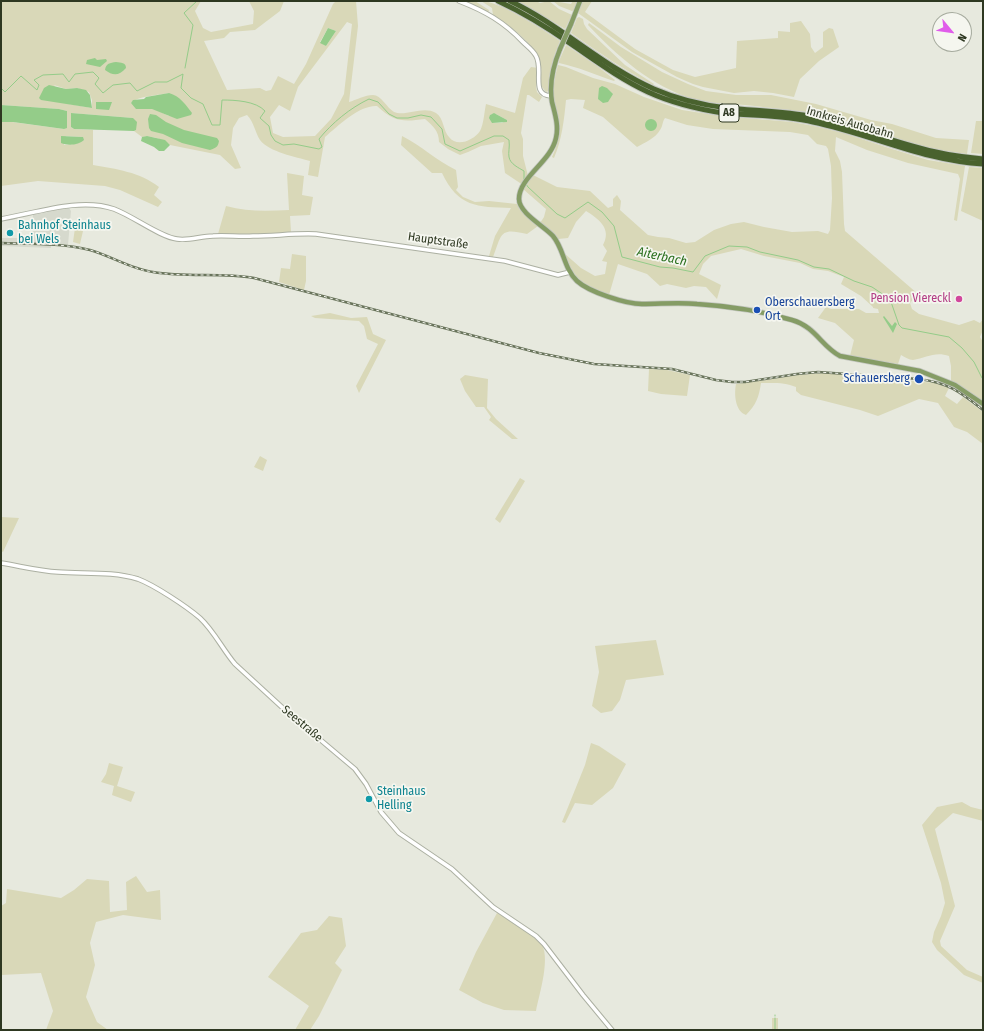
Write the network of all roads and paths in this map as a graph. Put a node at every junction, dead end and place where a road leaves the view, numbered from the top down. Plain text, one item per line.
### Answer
1 (459, 1) edge
2 (498, 1) edge
3 (510, 1) edge
4 (580, 1) edge
5 (551, 96) junction
6 (983, 159) edge
7 (983, 164) edge
8 (1, 219) edge
9 (570, 272) junction
10 (983, 404) edge
11 (1, 563) edge
12 (612, 1030) edge

1 - 5 street
2 - 7 highway, Innkreis Autobahn / A8
3 - 6 highway, Innkreis Autobahn / A8
4 - 5 main road, bridge
5 - 9 main road
8 - 9 street, Hauptstraße
9 - 10 main road
11 - 12 street, Seestraße

